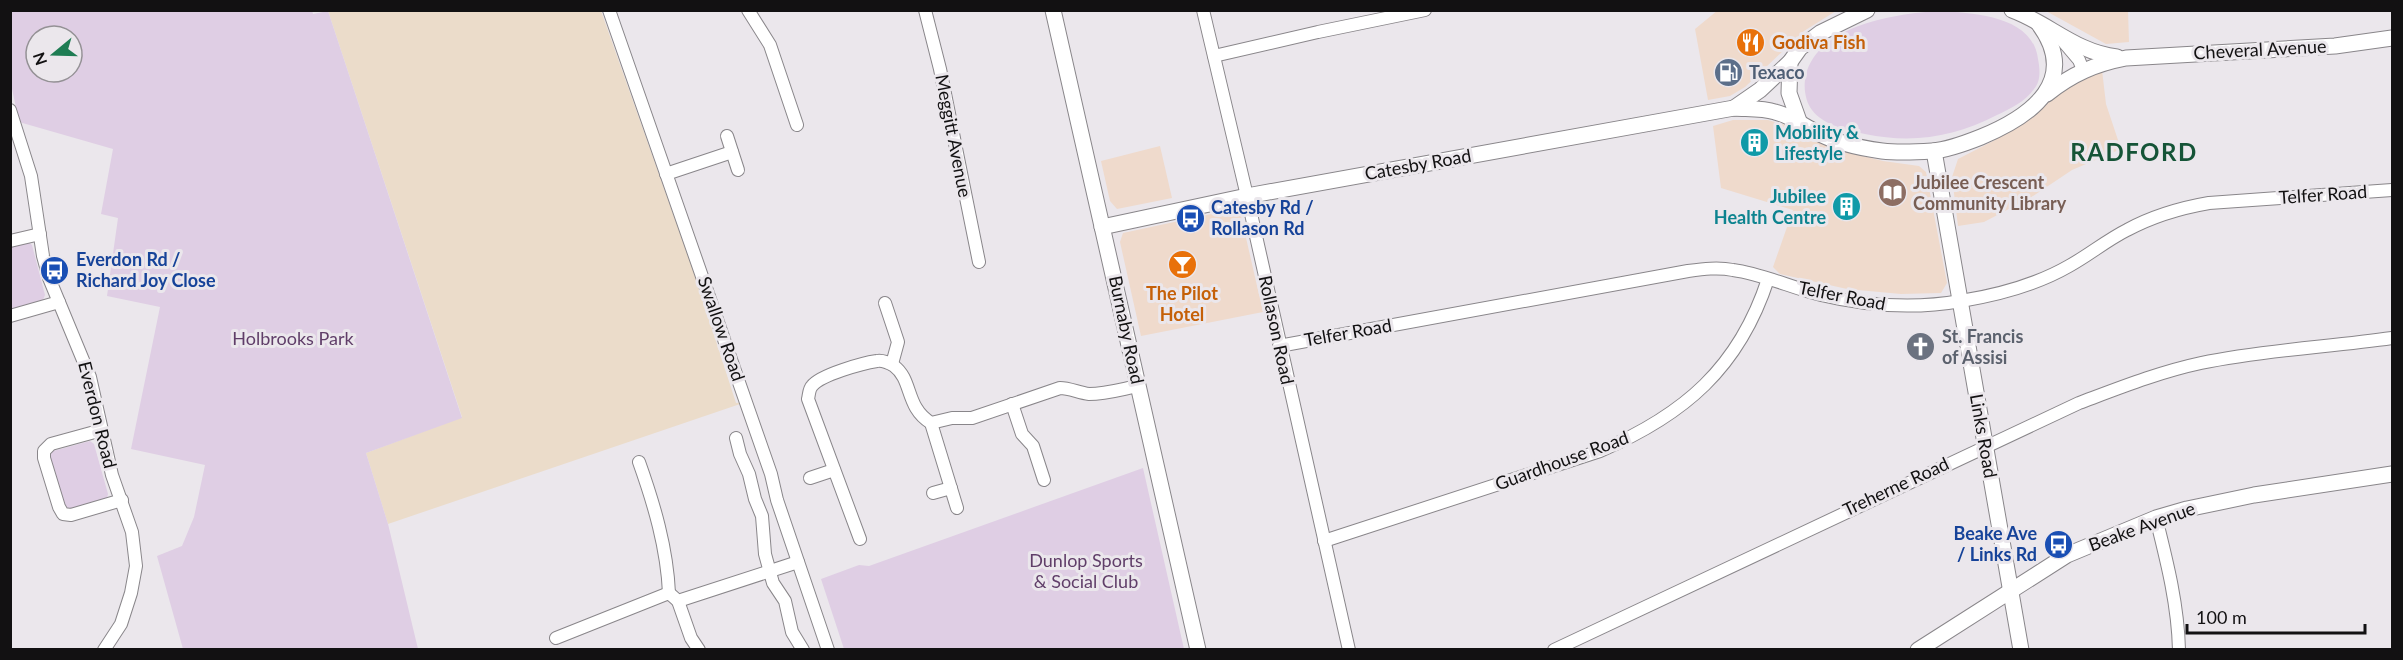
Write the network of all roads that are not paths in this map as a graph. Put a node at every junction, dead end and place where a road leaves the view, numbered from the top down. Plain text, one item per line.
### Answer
1 (609, 10) edge
2 (748, 10) edge
3 (925, 10) edge
4 (1053, 10) edge
5 (1203, 10) edge
6 (1425, 10) edge
7 (1867, 10) edge
8 (2012, 10) edge
9 (1412, 12) edge
10 (2038, 23) junction
11 (2057, 35) junction
12 (2392, 38) edge
13 (1214, 56) junction
14 (2126, 58) junction
15 (1790, 62) junction
16 (2083, 70) junction
17 (2040, 100) junction
18 (1734, 108) junction
19 (10, 110) edge
20 (1799, 121) junction
21 (797, 125) dead end
22 (727, 136) dead end
23 (1934, 151) junction
24 (732, 152) junction
25 (738, 170) dead end
26 (666, 174) junction
27 (2392, 190) edge
28 (1247, 196) junction
29 (1102, 227) junction
30 (40, 234) junction
31 (10, 241) edge
32 (979, 262) dead end
33 (1768, 279) junction
34 (1961, 301) junction
35 (59, 302) junction
36 (885, 303) dead end
37 (10, 316) edge
38 (2392, 338) edge
39 (1279, 346) junction
40 (892, 364) junction
41 (1138, 386) junction
42 (1012, 404) junction
43 (931, 423) junction
44 (102, 430) junction
45 (736, 438) dead end
46 (1985, 445) junction
47 (639, 462) dead end
48 (834, 470) junction
49 (2392, 474) edge
50 (810, 478) dead end
51 (1044, 480) dead end
52 (951, 488) junction
53 (933, 493) dead end
54 (122, 500) junction
55 (957, 508) dead end
56 (2156, 518) junction
57 (860, 539) dead end
58 (1324, 541) junction
59 (798, 562) junction
60 (770, 571) junction
61 (2011, 591) junction
62 (673, 597) junction
63 (556, 638) dead end
64 (1571, 646) edge
65 (104, 649) edge
66 (699, 650) edge
67 (803, 650) edge
68 (828, 650) edge
69 (1198, 650) edge
70 (1349, 650) edge
71 (1554, 650) edge
72 (1918, 650) edge
73 (2021, 650) edge
74 (2179, 650) edge

1 - 26 street, Swallow Road
2 - 21 street
3 - 32 street, Meggitt Avenue
4 - 29 street, Burnaby Road
5 - 13 street, Rollason Road
6 - 9 street
7 - 15 street, Catesby Road
8 - 10 street, Cheveral Avenue
9 - 13 street
10 - 11 street, Cheveral Avenue
10 - 17 street
11 - 14 street, Cheveral Avenue
11 - 16 street
12 - 14 street, Cheveral Avenue
13 - 28 street, Rollason Road
14 - 16 street, Cheveral Avenue
15 - 18 street, Catesby Road
15 - 20 street
16 - 17 street, Cheveral Avenue
17 - 23 street, Cheveral Avenue
18 - 20 street, Catesby Road
18 - 28 street, Catesby Road
19 - 30 street, Everdon Road
20 - 23 street, Catesby Road
22 - 24 street
23 - 34 street, Links Road
24 - 25 street
24 - 26 street
26 - 59 street, Swallow Road
27 - 34 street, Telfer Road
28 - 29 street, Catesby Road
28 - 39 street, Rollason Road
29 - 41 street, Burnaby Road
30 - 31 street
30 - 35 street, Everdon Road
33 - 34 street, Telfer Road
33 - 39 street, Telfer Road
33 - 58 street, Guardhouse Road
34 - 46 street, Links Road
35 - 37 street
35 - 44 street, Everdon Road
36 - 40 street
38 - 46 street, Treherne Road
39 - 58 street, Rollason Road
40 - 43 street
40 - 48 street
41 - 42 street
41 - 69 street, Burnaby Road
42 - 43 street
42 - 51 street
43 - 52 street
44 - 54 street, Everdon Road
44 - 54 street
45 - 60 street
46 - 61 street, Links Road
46 - 64 street, Treherne Road
47 - 62 street
48 - 50 street
48 - 57 street
49 - 56 street, Beake Avenue
52 - 53 street
52 - 55 street
54 - 65 street, Everdon Road
56 - 61 street, Beake Avenue
56 - 74 street
58 - 70 street, Rollason Road
59 - 60 street
59 - 68 street, Swallow Road
60 - 62 street
60 - 67 street
61 - 72 street, Beake Avenue
61 - 73 street, Links Road
62 - 63 street
62 - 66 street
64 - 71 street, Treherne Road

